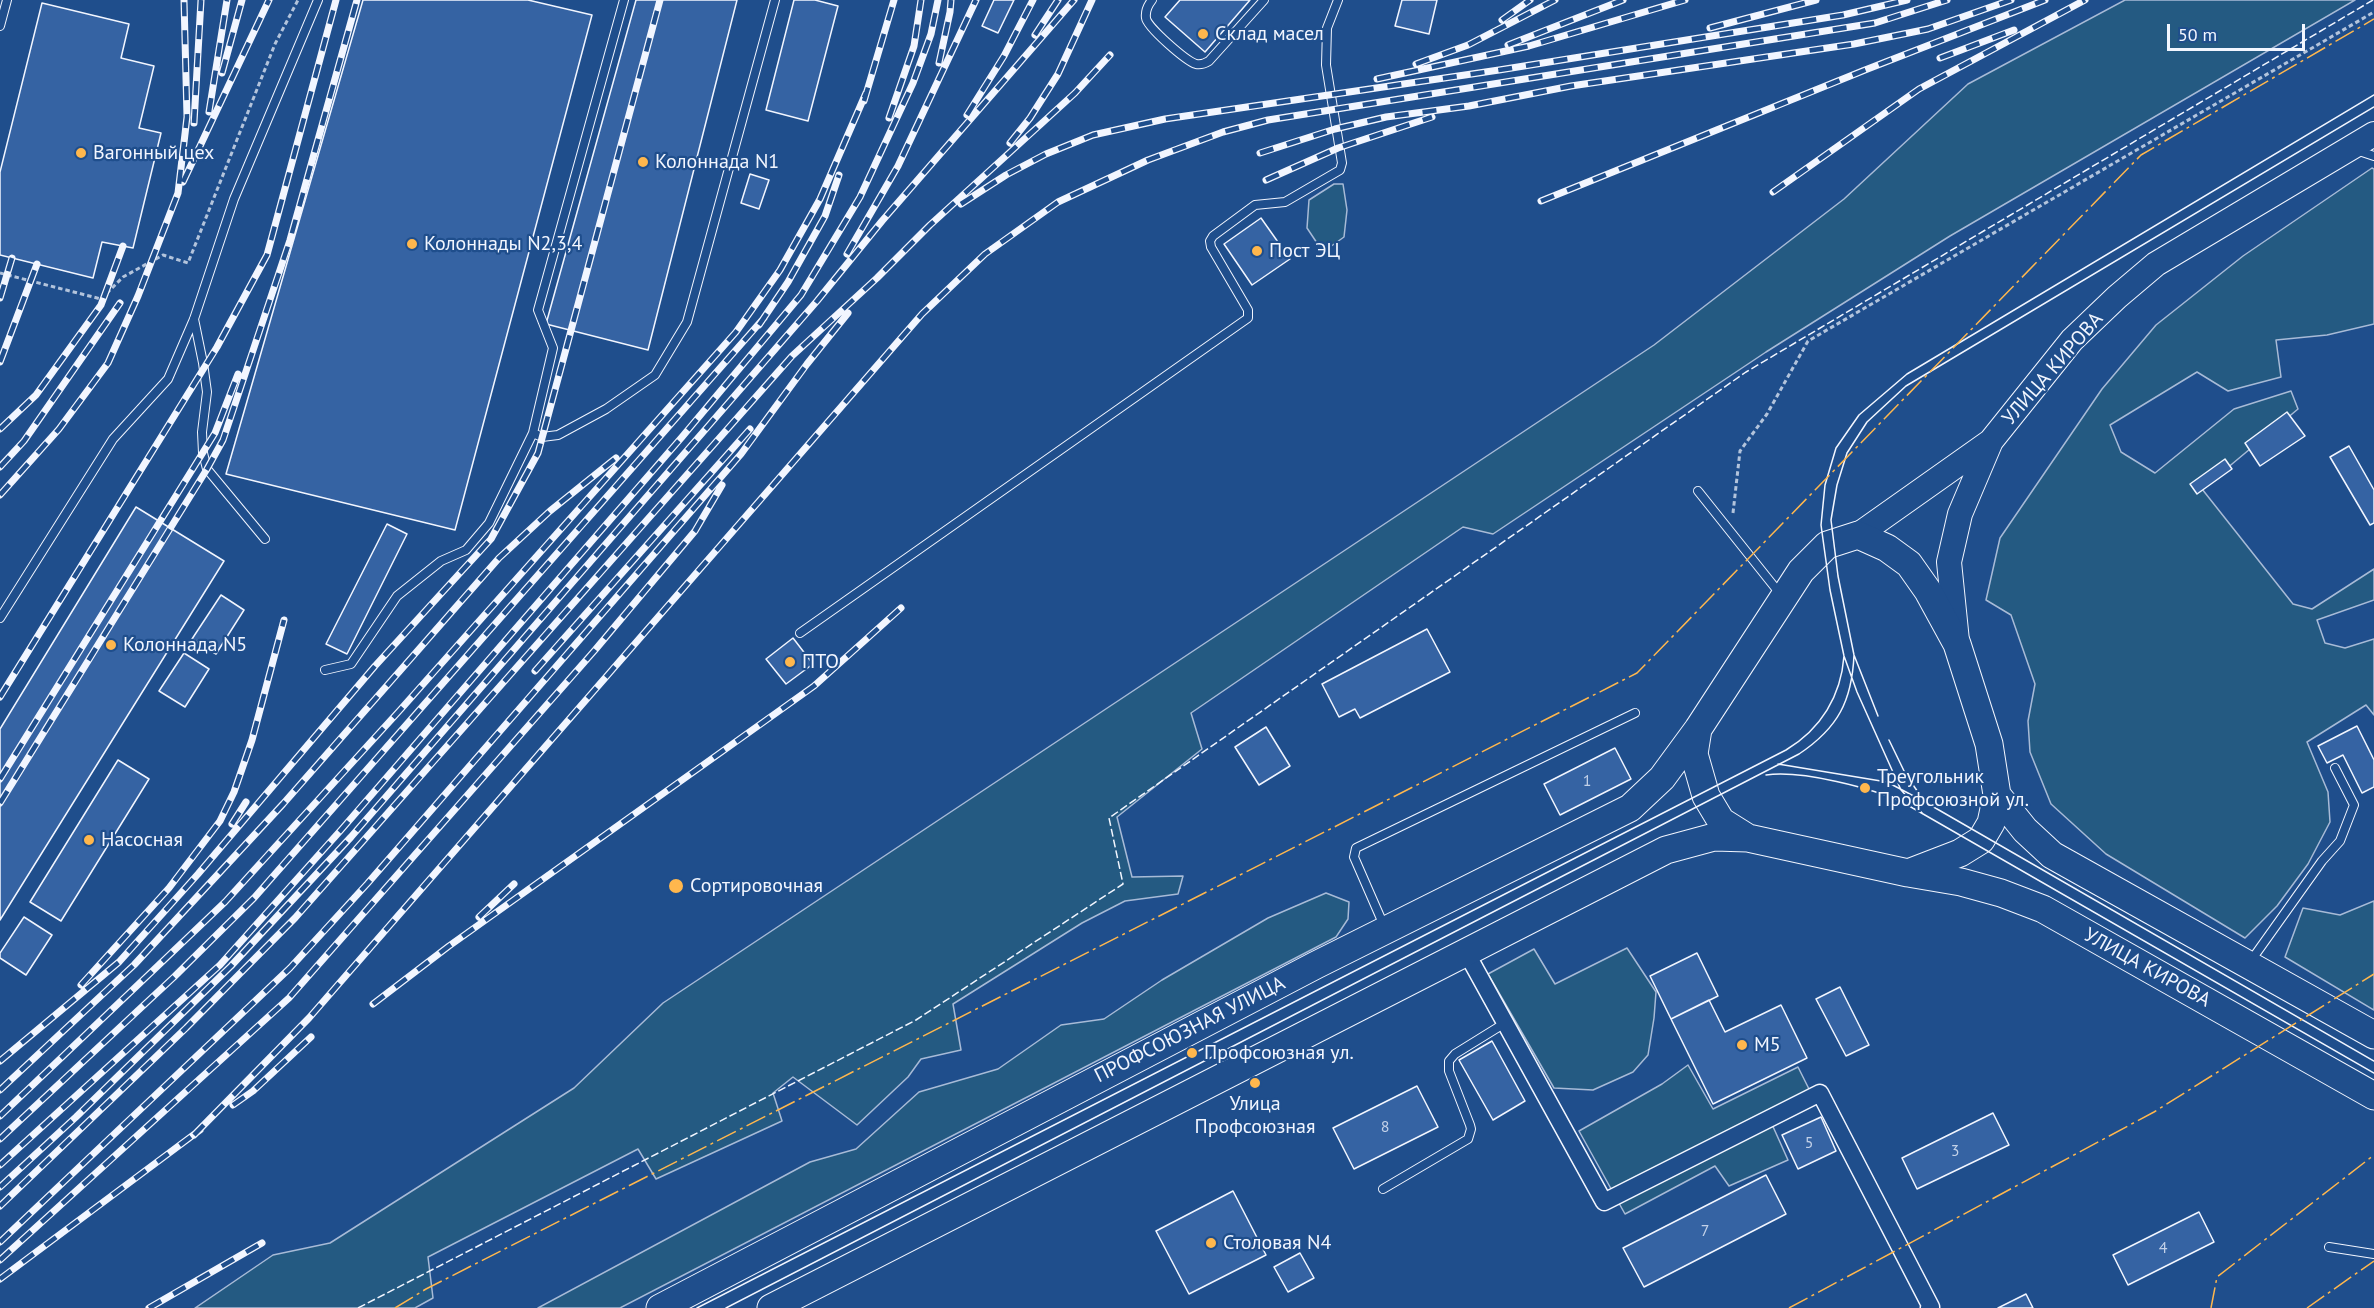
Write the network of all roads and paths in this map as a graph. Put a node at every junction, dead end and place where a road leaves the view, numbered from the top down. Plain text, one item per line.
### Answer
1 (7, 0) edge
2 (298, 0) edge
3 (318, 0) edge
4 (624, 0) edge
5 (775, 0) edge
6 (1152, 0) edge
7 (1264, 0) edge
8 (1338, 0) edge
9 (2374, 12) edge
10 (0, 26) edge
11 (2374, 134) edge
12 (2350, 148) junction
13 (2374, 156) edge
14 (0, 273) edge
15 (194, 319) junction
16 (533, 433) junction
17 (1991, 441) junction
18 (1698, 491) dead end
19 (1731, 532) junction
20 (1857, 535) junction
21 (264, 539) dead end
22 (1784, 597) junction
23 (0, 618) edge
24 (800, 633) dead end
25 (1957, 644) junction
26 (325, 670) dead end
27 (1635, 713) dead end
28 (1698, 729) junction
29 (2335, 768) dead end
30 (1997, 795) junction
31 (1748, 838) junction
32 (1908, 873) junction
33 (1386, 931) junction
34 (1466, 952) junction
35 (2248, 965) junction
36 (1505, 1023) junction
37 (2374, 1035) edge
38 (2374, 1095) edge
39 (1383, 1189) dead end
40 (2329, 1247) dead end
41 (2374, 1254) edge
42 (660, 1308) edge
43 (771, 1308) edge
44 (1930, 1308) edge

1 - 10 lane
2 - 14 path
3 - 15 lane
4 - 16 lane
5 - 16 lane
6 - 7 lane
8 - 24 lane
9 - 19 path
11 - 12 main road, УЛИЦА КИРОВА
12 - 13 lane
12 - 17 main road, УЛИЦА КИРОВА
15 - 21 lane
15 - 23 lane
16 - 26 lane
17 - 20 main road, УЛИЦА КИРОВА
17 - 25 main road
18 - 19 lane
19 - 22 lane
20 - 22 main road, ПРОФСОЮЗНАЯ УЛИЦА
20 - 25 main road
22 - 28 main road, ПРОФСОЮЗНАЯ УЛИЦА
25 - 30 main road
27 - 33 lane
28 - 31 main road
28 - 33 main road, ПРОФСОЮЗНАЯ УЛИЦА
29 - 35 lane
30 - 32 main road
30 - 35 main road
31 - 32 main road, УЛИЦА КИРОВА
31 - 34 main road
32 - 38 main road, УЛИЦА КИРОВА
33 - 42 main road, ПРОФСОЮЗНАЯ УЛИЦА
34 - 36 street
34 - 43 main road
35 - 37 main road
36 - 39 lane
36 - 44 street
40 - 41 lane

